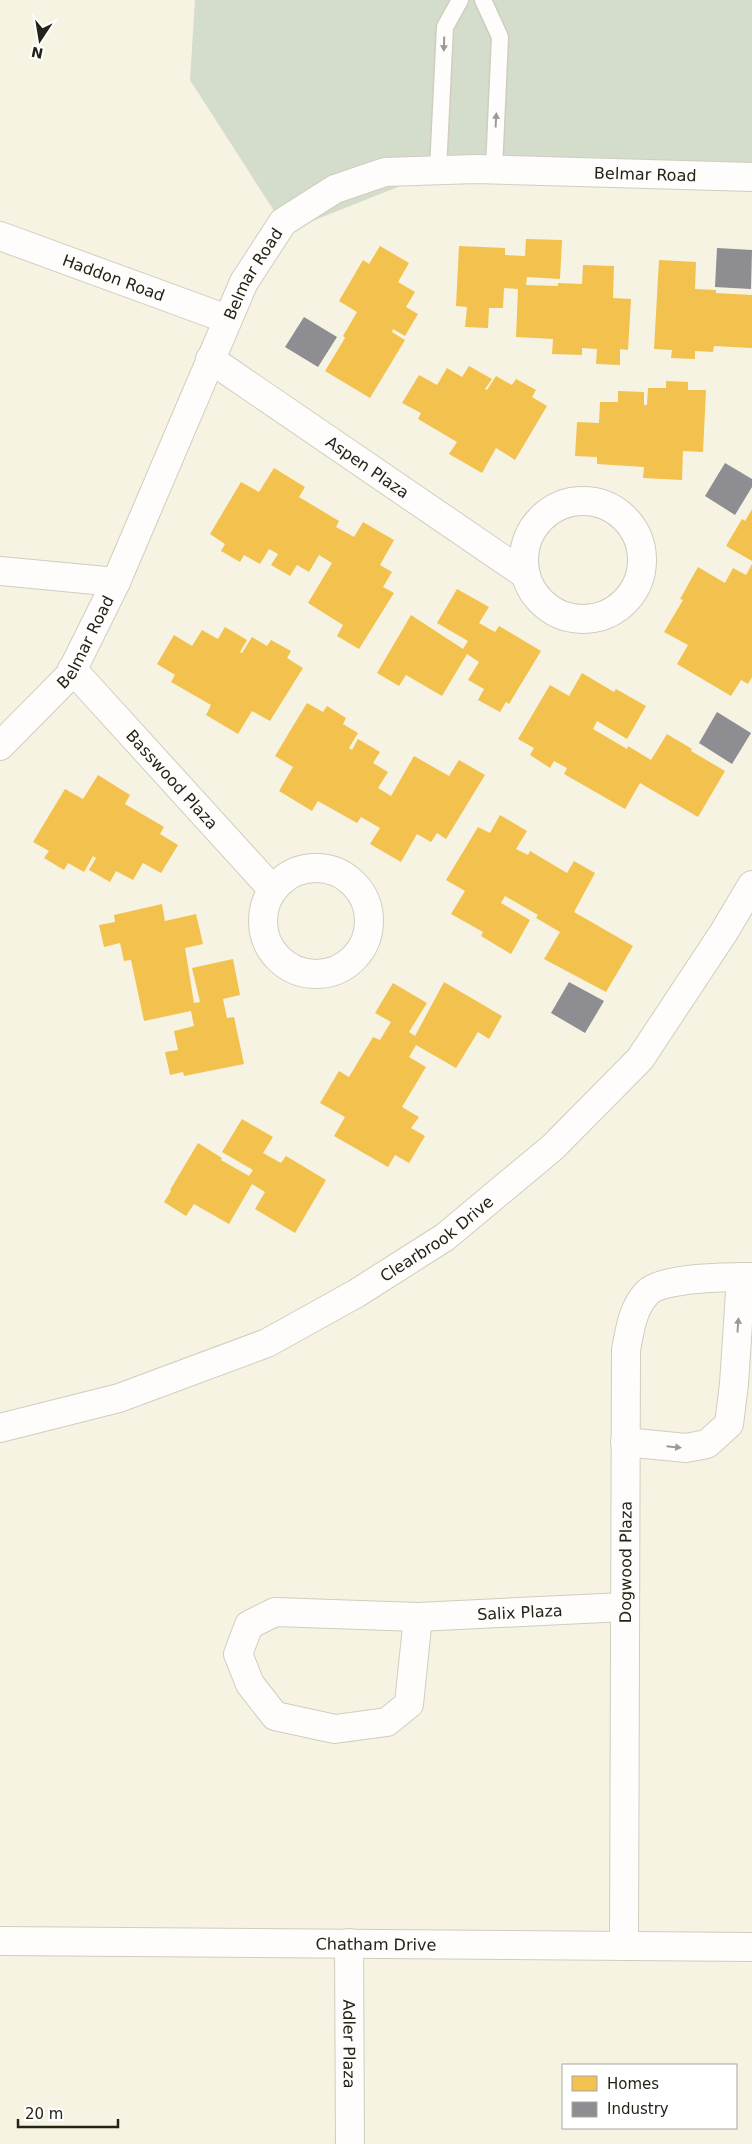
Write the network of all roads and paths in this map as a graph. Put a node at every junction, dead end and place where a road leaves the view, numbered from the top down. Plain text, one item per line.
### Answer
1 (460, 0) edge
2 (483, 0) edge
3 (494, 169) junction
4 (438, 170) junction
5 (752, 177) edge
6 (0, 236) edge
7 (228, 320) junction
8 (210, 359) junction
9 (0, 571) edge
10 (526, 574) junction
11 (116, 582) junction
12 (72, 669) junction
13 (0, 746) edge
14 (752, 886) edge
15 (273, 890) dead end
16 (746, 1277) edge
17 (0, 1428) edge
18 (625, 1442) junction
19 (624, 1607) junction
20 (418, 1617) junction
21 (0, 1940) edge
22 (349, 1943) junction
23 (624, 1946) junction
24 (752, 1946) edge
25 (350, 2144) edge

1 -> 4 lane
3 -> 2 lane
3 - 4 street, Belmar Road
3 - 5 street, Belmar Road
4 - 7 street, Belmar Road
6 - 7 street, Haddon Road
7 - 8 street, Belmar Road
8 - 10 street, Aspen Plaza
8 - 11 street, Belmar Road
9 - 11 street
10 - 10 street
11 - 12 street, Belmar Road
12 - 13 street, Belmar Road
12 - 15 street, Basswood Plaza
14 - 17 street, Clearbrook Drive
16 - 18 street, Dogwood Plaza
18 -> 16 street
18 - 19 street, Dogwood Plaza
19 - 20 street, Salix Plaza
19 - 23 street, Dogwood Plaza
20 - 20 street, Salix Plaza
21 - 22 street, Chatham Drive
22 - 23 street, Chatham Drive
22 - 25 street, Adler Plaza
23 - 24 street, Chatham Drive

